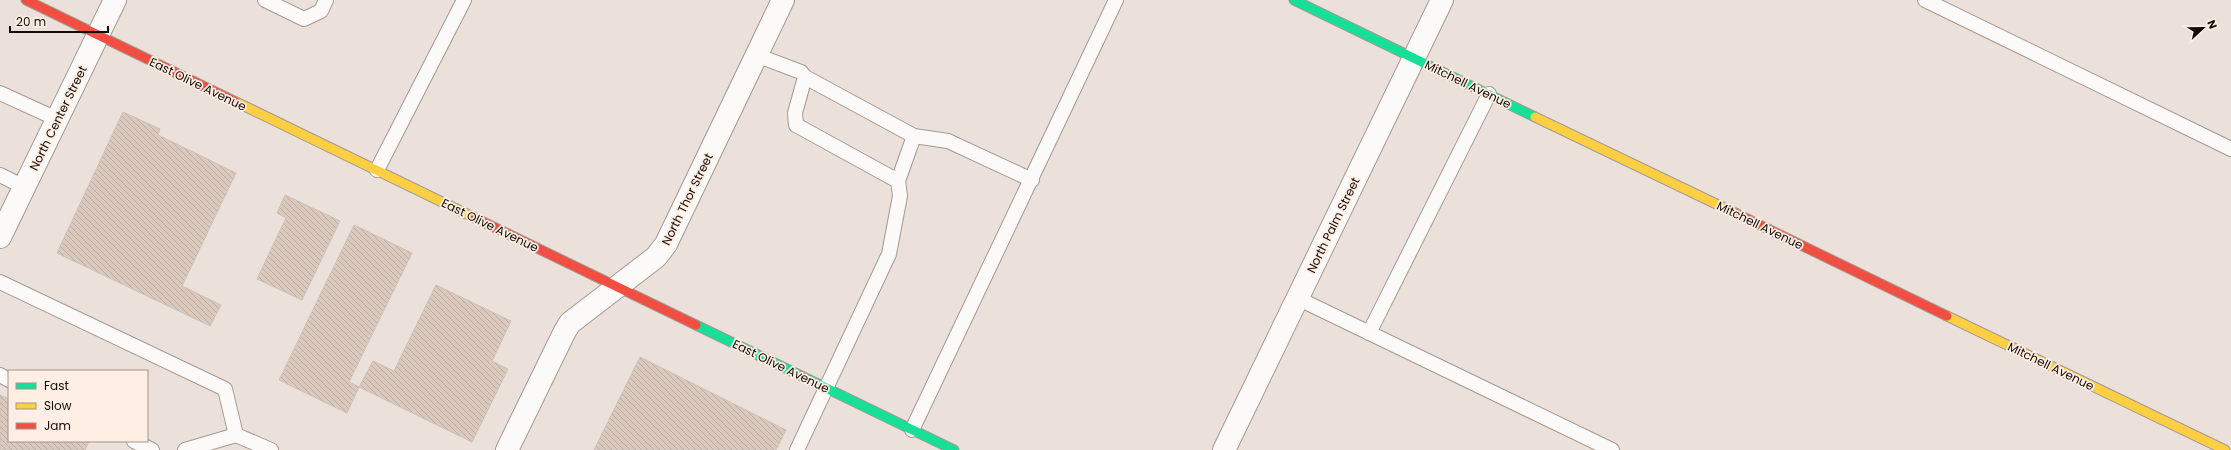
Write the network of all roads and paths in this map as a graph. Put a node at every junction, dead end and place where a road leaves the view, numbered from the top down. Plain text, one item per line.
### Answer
1 (26, 0) edge
2 (115, 0) edge
3 (326, 0) edge
4 (464, 0) edge
5 (783, 0) edge
6 (1116, 0) edge
7 (1294, 0) edge
8 (1442, 0) edge
9 (1925, 0) edge
10 (271, 1) edge
11 (98, 35) junction
12 (756, 55) junction
13 (1414, 58) junction
14 (805, 77) junction
15 (0, 93) edge
16 (1489, 94) junction
17 (57, 119) junction
18 (914, 136) junction
19 (2231, 149) edge
20 (377, 170) junction
21 (0, 175) edge
22 (1032, 180) junction
23 (898, 182) junction
24 (24, 187) junction
25 (0, 237) edge
26 (0, 282) edge
27 (617, 287) junction
28 (1297, 298) junction
29 (1369, 333) junction
30 (827, 389) junction
31 (912, 430) junction
32 (236, 435) junction
33 (136, 442) edge
34 (152, 450) edge
35 (185, 450) edge
36 (271, 450) edge
37 (507, 450) edge
38 (797, 450) edge
39 (954, 450) edge
40 (1224, 450) edge
41 (1612, 450) edge
42 (2225, 450) edge

1 - 11 street, East Olive Avenue
2 - 11 street, North Center Street
3 - 10 lane
4 - 20 lane
5 - 12 street, North Thor Street
6 - 22 lane
7 - 13 street, Mitchell Avenue
8 - 13 street, North Palm Street
9 - 19 lane
11 - 17 street, North Center Street
11 - 20 street, East Olive Avenue
12 - 14 lane
12 - 27 street, North Thor Street
13 - 16 street, Mitchell Avenue
13 - 28 street, North Palm Street
14 - 18 lane
14 - 23 lane
15 - 17 lane
16 - 29 lane
16 - 42 street, Mitchell Avenue
17 - 24 street, North Center Street
18 - 22 lane
18 - 23 lane
20 - 27 street, East Olive Avenue
21 - 24 lane
22 - 31 lane
23 - 30 lane
24 - 25 street, North Center Street
26 - 32 lane
27 - 30 street, East Olive Avenue
27 - 37 street, North Thor Street
28 - 29 lane
28 - 40 street, North Palm Street
29 - 41 lane
30 - 31 street, East Olive Avenue
30 - 38 lane
31 - 39 street, East Olive Avenue
32 - 35 lane
32 - 36 lane
33 - 34 lane

